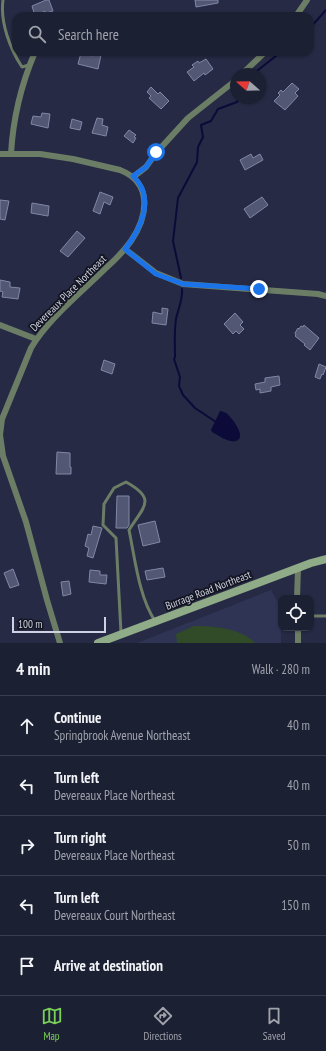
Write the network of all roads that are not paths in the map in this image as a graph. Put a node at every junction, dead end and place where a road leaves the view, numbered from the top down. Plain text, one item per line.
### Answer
1 (3, 0) edge
2 (307, 0) edge
3 (299, 12) edge
4 (12, 45) edge
5 (15, 56) edge
6 (33, 56) edge
7 (261, 56) edge
8 (30, 65) junction
9 (248, 68) edge
10 (230, 85) edge
11 (0, 154) edge
12 (11, 154) junction
13 (133, 176) junction
14 (125, 249) junction
15 (326, 296) edge
16 (0, 325) edge
17 (36, 339) junction
18 (326, 559) edge
19 (298, 569) junction
20 (297, 595) edge
21 (314, 616) edge
22 (326, 616) edge
23 (156, 622) junction
24 (298, 631) edge
25 (121, 635) junction
26 (60, 643) edge
27 (98, 643) edge
28 (298, 643) edge

1 - 4 lane
2 - 3 street
5 - 8 lane
6 - 8 street
7 - 9 street
8 - 12 street
10 - 13 street
11 - 12 street
12 - 13 street
13 - 14 street, Devereaux Place Northeast
14 - 15 street
14 - 17 street, Devereaux Place Northeast
16 - 17 street
17 - 26 street, Devereaux Place Northeast
18 - 19 street, Burrage Road Northeast
19 - 20 street
19 - 23 street, Burrage Road Northeast
21 - 22 lane
23 - 25 street, Burrage Road Northeast
23 - 25 lane
24 - 28 street
25 - 27 street, Burrage Road Northeast

